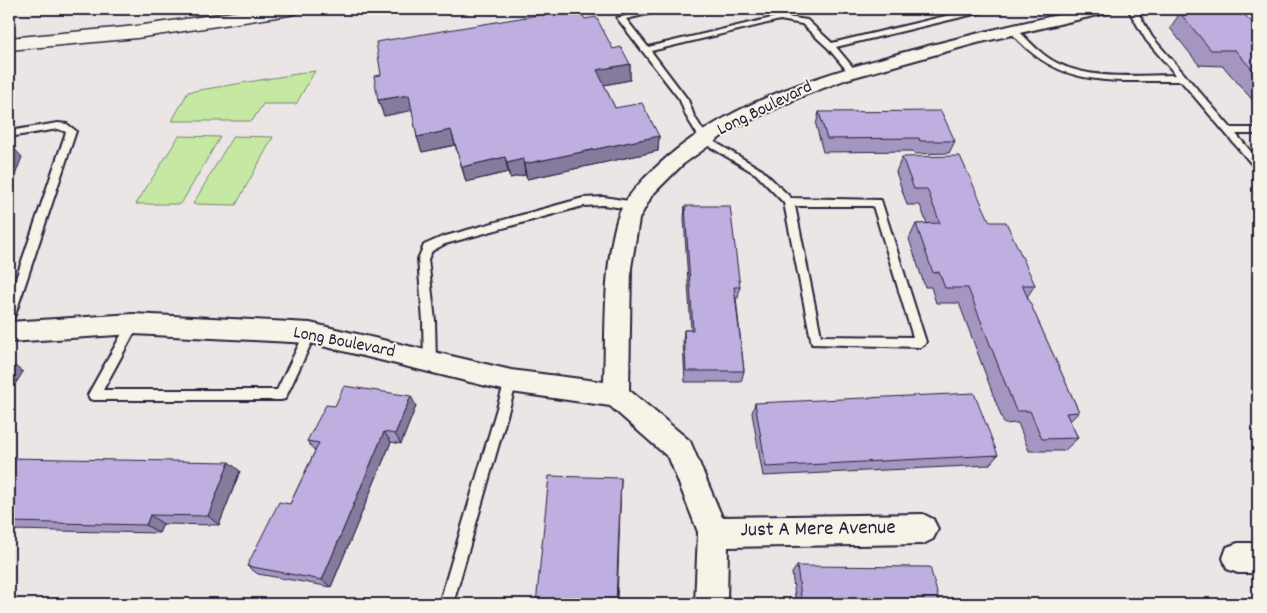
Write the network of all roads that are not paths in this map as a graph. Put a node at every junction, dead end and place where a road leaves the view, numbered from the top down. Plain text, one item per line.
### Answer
1 (290, 9) edge
2 (666, 9) edge
3 (770, 9) edge
4 (984, 9) edge
5 (1105, 9) edge
6 (1132, 9) edge
7 (1241, 9) edge
8 (1066, 13) edge
9 (780, 18) junction
10 (1258, 26) edge
11 (1013, 30) junction
12 (9, 44) edge
13 (831, 46) junction
14 (646, 50) junction
15 (852, 72) junction
16 (1183, 78) junction
17 (1228, 131) junction
18 (1258, 131) edge
19 (9, 134) edge
20 (705, 140) junction
21 (1258, 166) edge
22 (789, 202) junction
23 (635, 206) junction
24 (9, 315) edge
25 (133, 324) junction
26 (9, 332) edge
27 (310, 333) junction
28 (430, 362) junction
29 (511, 381) junction
30 (616, 395) junction
31 (923, 528) dead end
32 (713, 532) junction
33 (446, 604) edge
34 (711, 604) edge

1 - 12 highway
2 - 14 lane
3 - 9 lane
4 - 13 lane
5 - 8 street, Long Boulevard
6 - 16 lane
7 - 10 lane
8 - 11 street, Long Boulevard
9 - 13 lane
9 - 14 lane
11 - 15 street, Long Boulevard
11 - 16 lane
13 - 15 lane
14 - 20 lane
15 - 20 street, Long Boulevard
16 - 17 lane
17 - 18 lane
17 - 21 lane
19 - 24 lane
20 - 22 lane
20 - 23 street, Long Boulevard
22 - 22 lane
23 - 28 lane
23 - 30 street, Long Boulevard
25 - 26 street, Long Boulevard
25 - 27 street, Long Boulevard
25 - 27 lane
27 - 28 street, Long Boulevard
28 - 29 street, Long Boulevard
29 - 30 street, Long Boulevard
29 - 33 lane
30 - 32 street
31 - 32 street, Just A Mere Avenue
32 - 34 street

